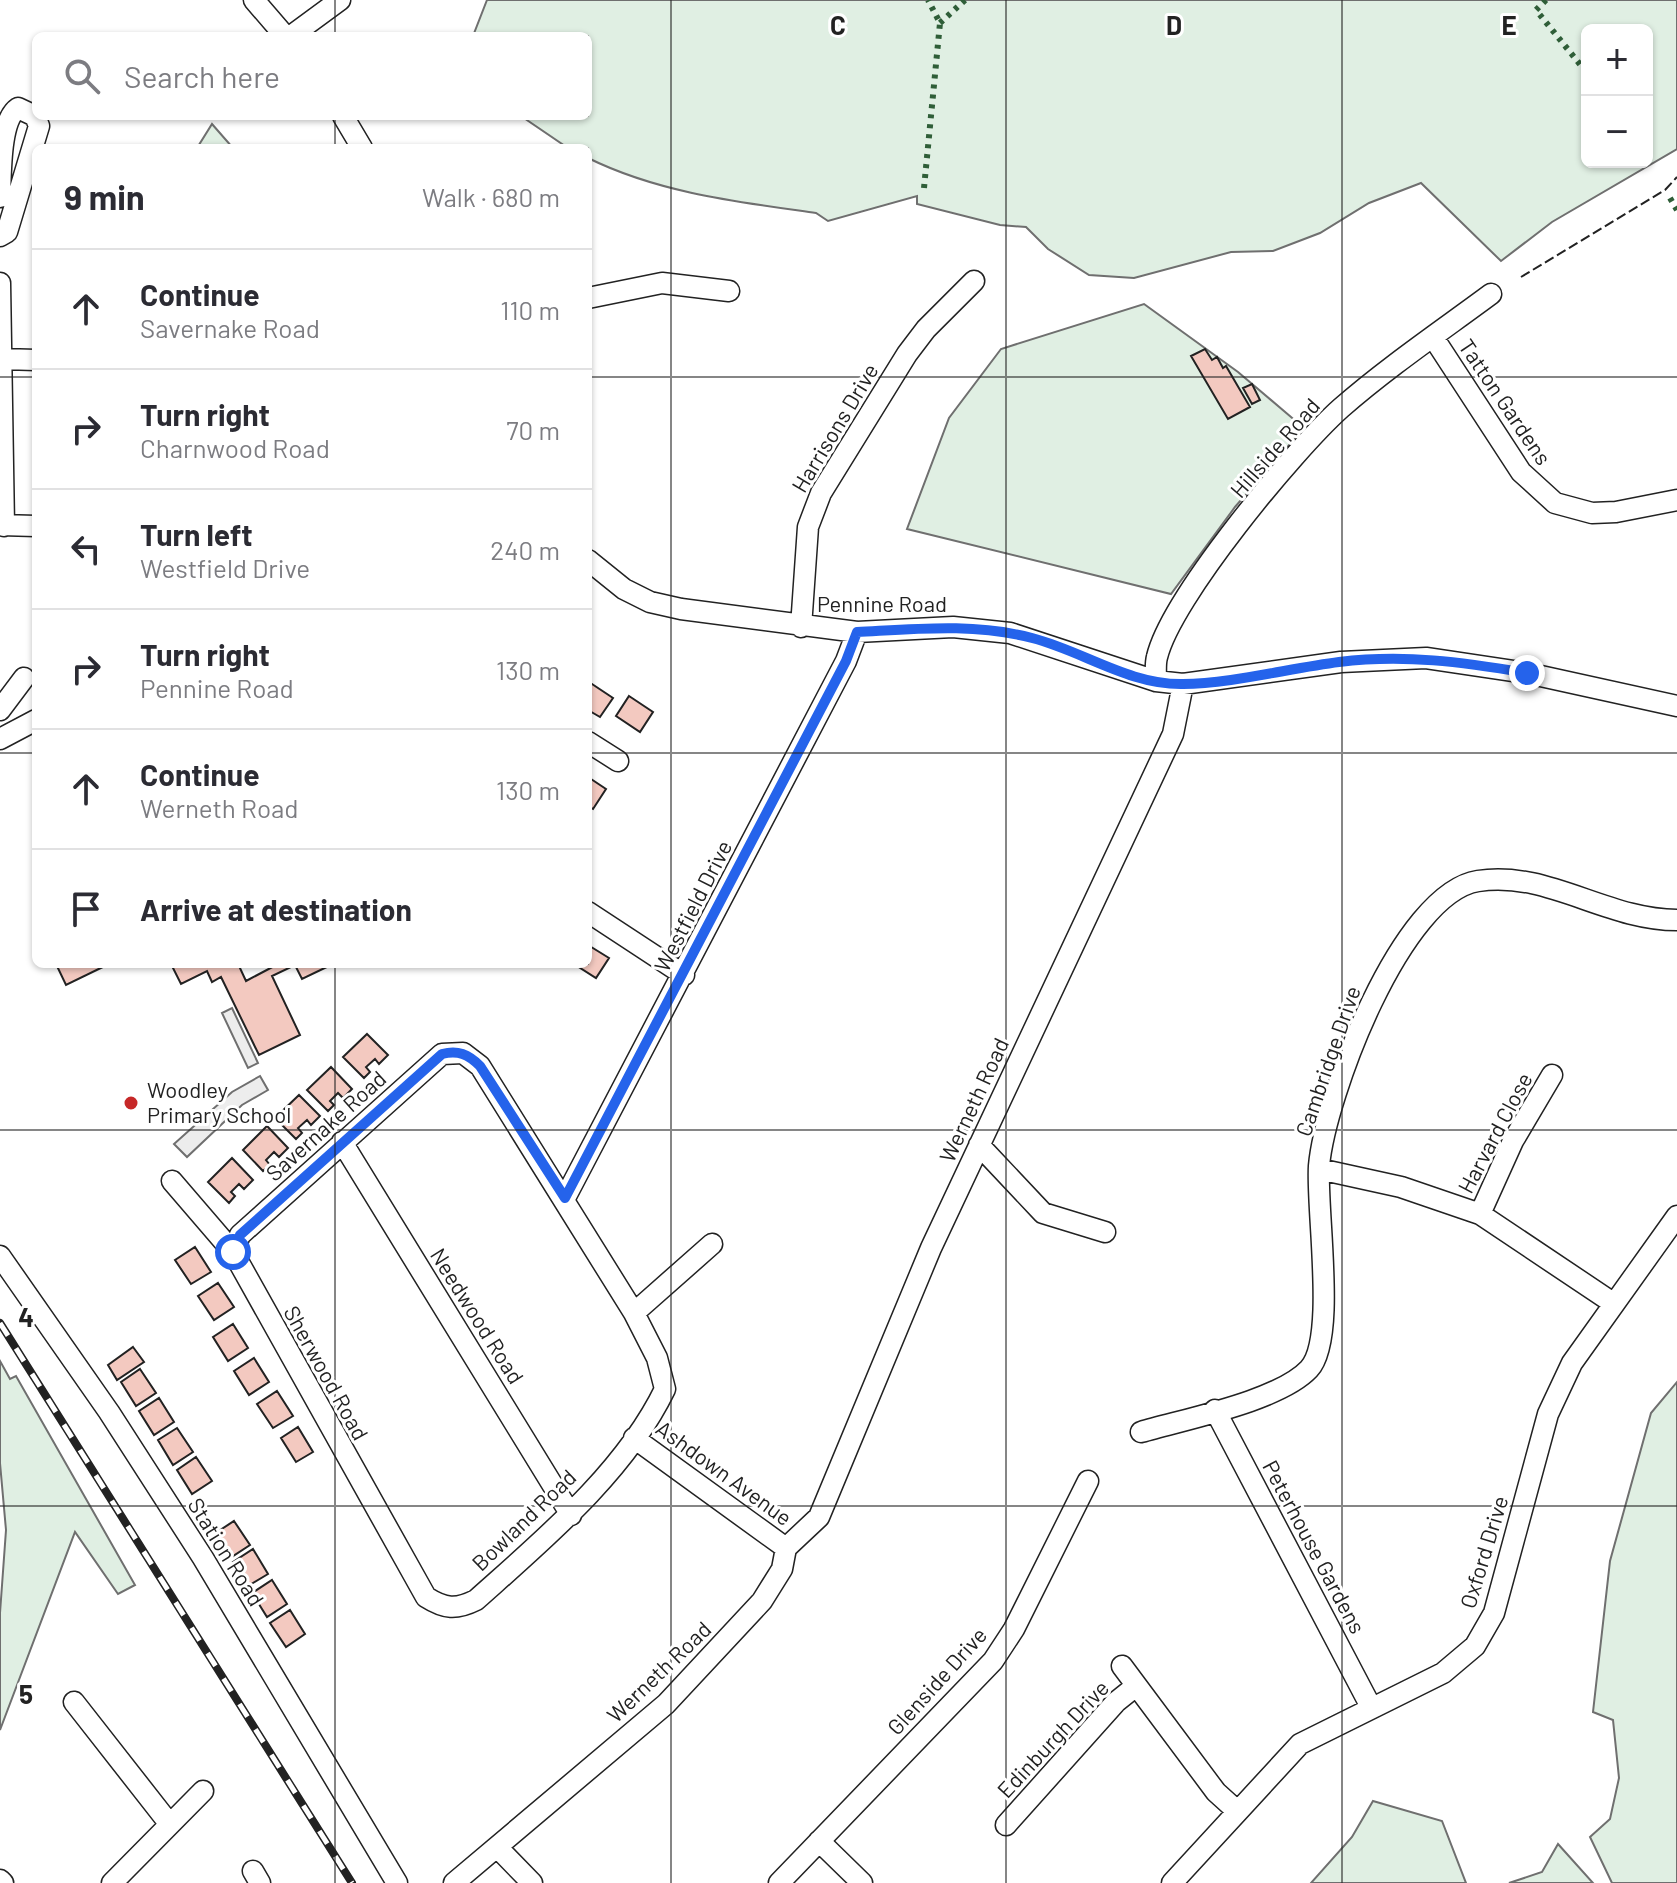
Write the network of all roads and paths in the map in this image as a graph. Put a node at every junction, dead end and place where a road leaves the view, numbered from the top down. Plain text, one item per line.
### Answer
1 (254, 0) edge
2 (340, 0) edge
3 (284, 32) edge
4 (294, 32) edge
5 (32, 115) edge
6 (37, 120) edge
7 (345, 120) edge
8 (34, 144) edge
9 (360, 144) edge
10 (32, 149) edge
11 (0, 197) edge
12 (0, 236) edge
13 (974, 281) dead end
14 (0, 283) edge
15 (729, 291) dead end
16 (1491, 294) dead end
17 (592, 297) edge
18 (1433, 337) junction
19 (2, 359) edge
20 (32, 360) edge
21 (1677, 500) edge
22 (2, 526) edge
23 (32, 526) edge
24 (592, 572) edge
25 (801, 627) junction
26 (857, 632) junction
27 (24, 678) dead end
28 (1156, 681) junction
29 (1183, 684) junction
30 (1677, 706) edge
31 (0, 710) edge
32 (32, 722) edge
33 (0, 739) edge
34 (592, 745) edge
35 (618, 761) dead end
36 (592, 915) edge
37 (1677, 920) edge
38 (684, 975) junction
39 (1552, 1075) dead end
40 (342, 1142) junction
41 (979, 1145) junction
42 (1319, 1169) junction
43 (172, 1181) dead end
44 (565, 1198) junction
45 (1480, 1214) junction
46 (1677, 1216) edge
47 (1105, 1232) dead end
48 (712, 1244) dead end
49 (233, 1252) junction
50 (0, 1256) edge
51 (1613, 1303) junction
52 (634, 1313) junction
53 (1215, 1410) junction
54 (1141, 1432) dead end
55 (634, 1438) junction
56 (1088, 1481) dead end
57 (571, 1515) junction
58 (786, 1548) junction
59 (426, 1597) joint
60 (1122, 1666) dead end
61 (1136, 1686) junction
62 (74, 1702) dead end
63 (1371, 1707) junction
64 (203, 1791) dead end
65 (1237, 1811) junction
66 (168, 1822) junction
67 (1006, 1825) dead end
68 (819, 1841) junction
69 (499, 1849) junction
70 (112, 1883) edge
71 (397, 1883) edge
72 (454, 1883) edge
73 (532, 1883) edge
74 (779, 1883) edge
75 (862, 1883) edge
76 (1172, 1883) edge

1 - 3 street
2 - 4 street
5 - 11 street
6 - 8 street
7 - 9 street
10 - 12 street
13 - 25 street, Harrisons Drive
14 - 19 street
15 - 17 street
16 - 18 street, Hillside Road
18 - 21 street, Tatton Gardens
18 - 28 street, Hillside Road
19 - 20 street
19 - 22 street
22 - 23 street
24 - 25 street, Pennine Road
25 - 26 street, Pennine Road
26 - 28 street, Pennine Road
26 - 38 street, Westfield Drive
27 - 31 street
28 - 29 street, Pennine Road
29 - 30 street
29 - 41 street, Werneth Road
32 - 33 street
34 - 35 street
36 - 38 street
37 - 42 street, Cambridge Drive
38 - 44 street, Westfield Drive
39 - 45 street, Harvard Close
40 - 44 street, Savernake Road
40 - 49 street, Savernake Road
40 - 57 street, Needwood Road
41 - 47 street
41 - 58 street, Werneth Road
42 - 45 street
42 - 53 street, Cambridge Drive
43 - 49 street, Sherwood Road
44 - 52 street
45 - 51 street
46 - 51 street, Oxford Drive
48 - 52 street
49 - 59 street, Sherwood Road
50 - 71 street, Station Road
51 - 63 street, Oxford Drive
52 - 55 street, Bowland Road
53 - 54 street, Cambridge Drive
53 - 63 street, Peterhouse Gardens
55 - 57 street, Bowland Road
55 - 58 street, Ashdown Avenue
56 - 68 street, Glenside Drive
57 - 59 street, Bowland Road
58 - 69 street, Werneth Road
60 - 61 street, Edinburgh Drive
61 - 65 street, Edinburgh Drive
61 - 67 street, Edinburgh Drive
62 - 66 street
63 - 65 street, Oxford Drive
64 - 66 street
65 - 76 street, Oxford Drive
66 - 70 street
68 - 74 street, Glenside Drive
68 - 75 street
69 - 72 street, Werneth Road
69 - 73 street

